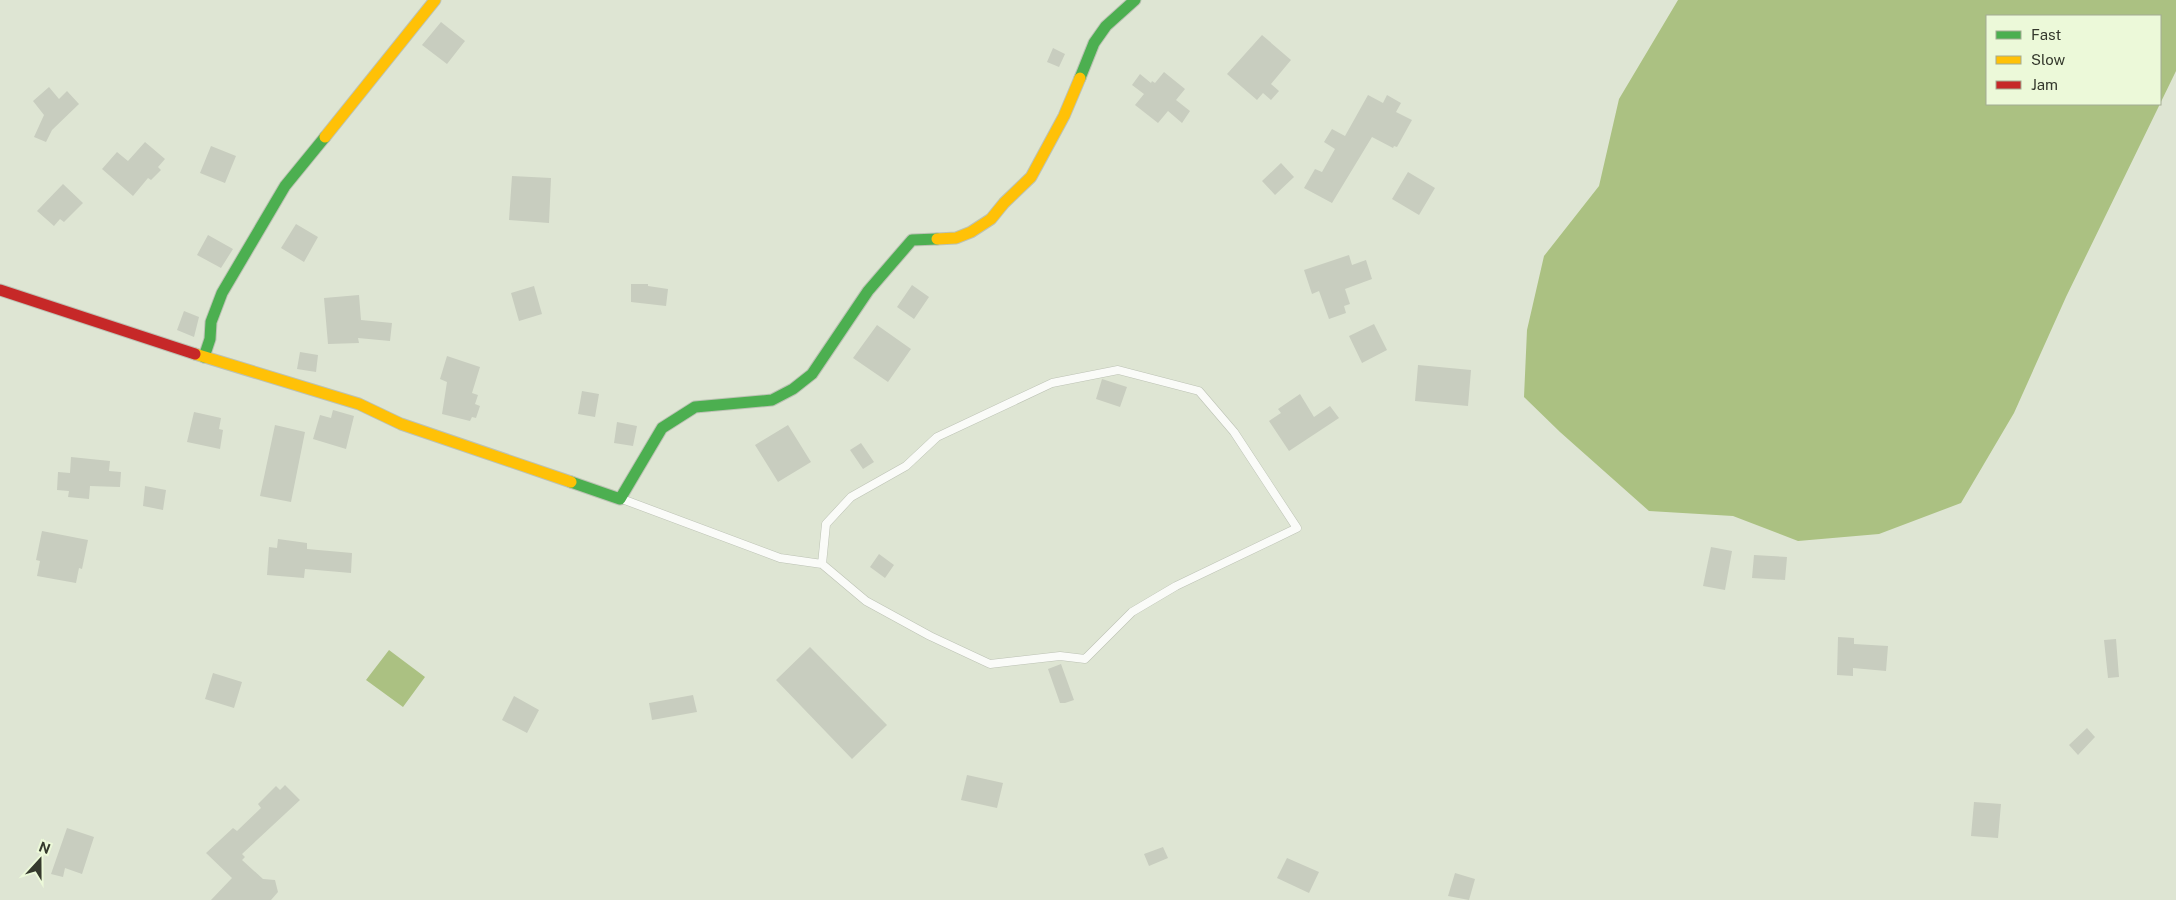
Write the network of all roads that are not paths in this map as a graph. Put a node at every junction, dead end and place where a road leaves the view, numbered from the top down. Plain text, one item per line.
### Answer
1 (435, 0) edge
2 (1135, 0) edge
3 (0, 290) edge
4 (204, 357) junction
5 (620, 499) junction
6 (822, 564) junction

1 - 4 street
2 - 5 street
3 - 4 street
4 - 5 street
5 - 6 lane
6 - 6 lane

